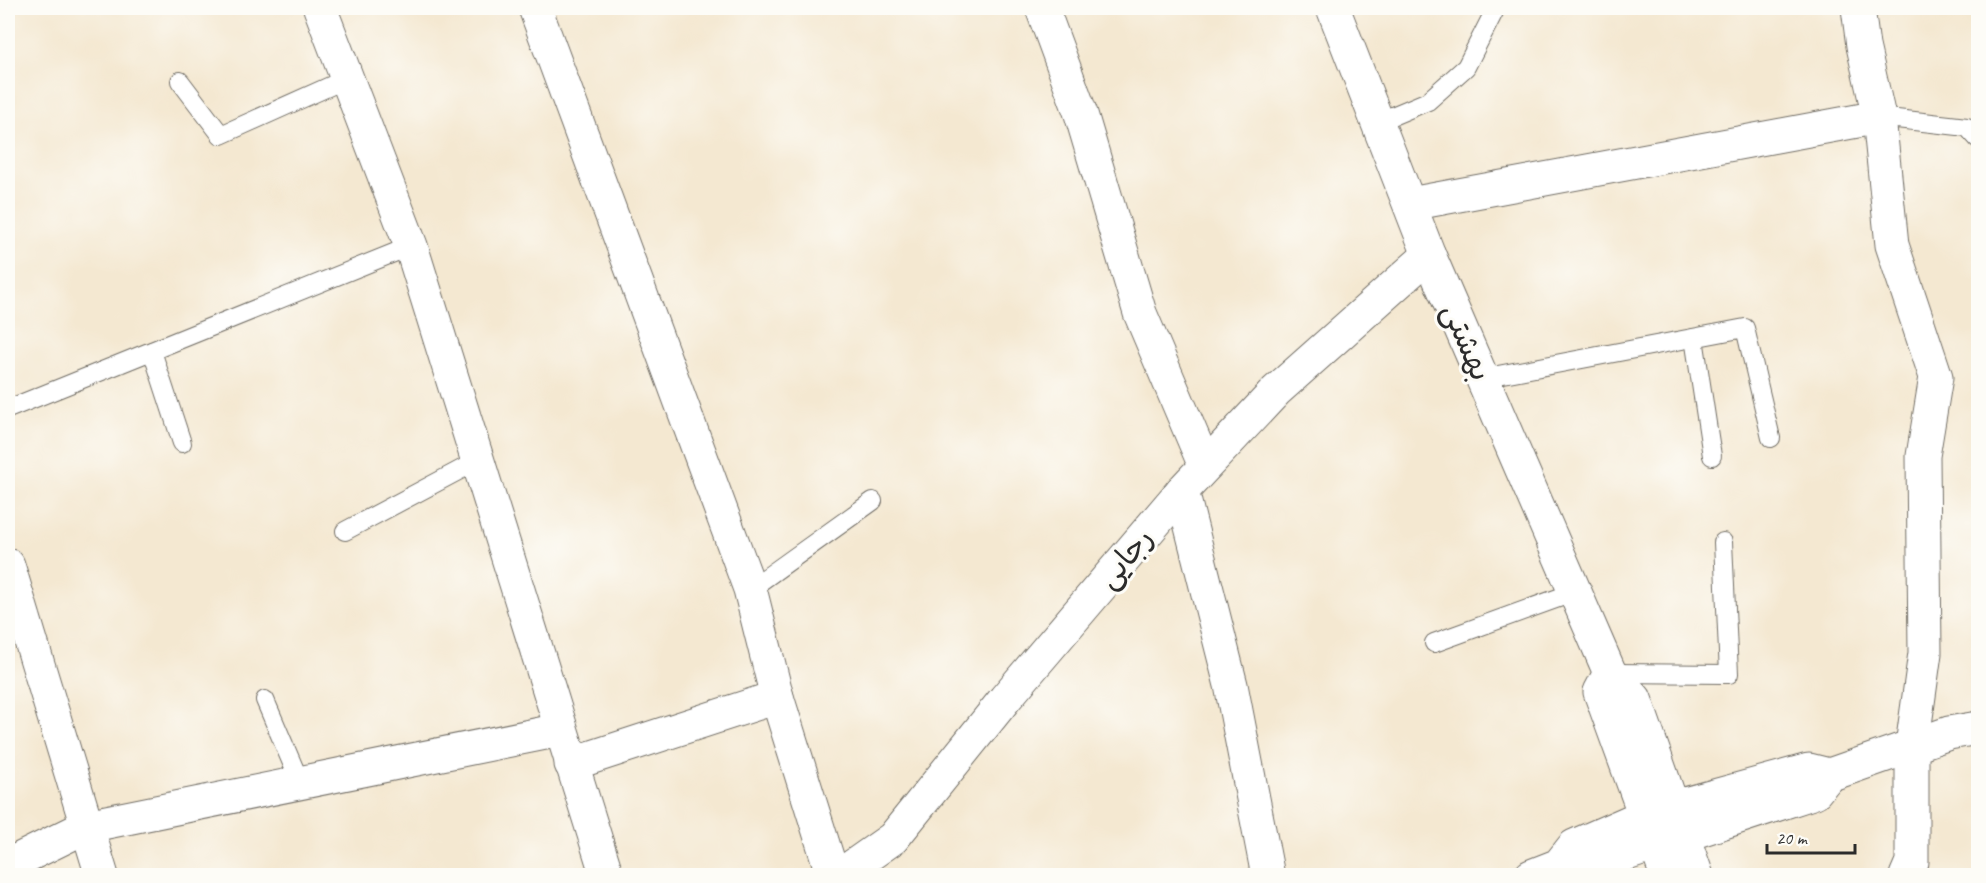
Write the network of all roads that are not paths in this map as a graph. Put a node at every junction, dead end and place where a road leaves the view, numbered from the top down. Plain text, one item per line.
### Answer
1 (320, 8) edge
2 (535, 8) edge
3 (1042, 8) edge
4 (1333, 8) edge
5 (1496, 8) edge
6 (1858, 8) edge
7 (348, 78) junction
8 (180, 81) dead end
9 (1879, 117) junction
10 (1378, 122) junction
11 (1978, 139) edge
12 (1410, 204) junction
13 (411, 246) junction
14 (1429, 255) junction
15 (1694, 338) junction
16 (152, 351) junction
17 (1482, 378) junction
18 (8, 409) edge
19 (1771, 438) dead end
20 (182, 443) dead end
21 (1712, 456) dead end
22 (477, 461) junction
23 (1205, 466) junction
24 (1182, 491) junction
25 (873, 501) dead end
26 (345, 531) dead end
27 (1723, 542) dead end
28 (8, 566) edge
29 (750, 589) junction
30 (1575, 592) junction
31 (1434, 643) dead end
32 (1610, 673) junction
33 (777, 697) junction
34 (265, 700) dead end
35 (1978, 728) edge
36 (560, 730) junction
37 (1912, 746) junction
38 (571, 764) junction
39 (300, 782) junction
40 (1664, 825) junction
41 (87, 826) junction
42 (8, 866) edge
43 (1545, 870) edge
44 (102, 876) edge
45 (607, 876) edge
46 (833, 876) edge
47 (839, 876) edge
48 (1268, 876) edge
49 (1667, 876) edge
50 (1697, 876) edge
51 (1906, 876) edge

1 - 7 street
2 - 29 street
3 - 23 street
4 - 10 street, بهشتی
5 - 10 lane
6 - 9 street
7 - 8 lane
7 - 13 street
9 - 11 lane
9 - 12 street
9 - 37 street
10 - 12 street, بهشتی
12 - 14 street, بهشتی
13 - 16 lane
13 - 22 street
14 - 17 street, بهشتی
14 - 23 street, رجایی
15 - 17 lane
15 - 19 lane
15 - 21 lane
16 - 18 lane
16 - 20 lane
17 - 30 street, بهشتی
22 - 26 lane
22 - 36 street
23 - 24 street, رجایی
24 - 47 street, رجایی
24 - 48 street
25 - 29 lane
27 - 32 lane
28 - 41 street
29 - 33 street
30 - 31 lane
30 - 32 street, بهشتی
32 - 40 street
33 - 38 street
33 - 46 street
34 - 39 lane
35 - 37 street
36 - 38 street
36 - 39 street
37 - 40 street
37 - 51 street
38 - 45 street
39 - 41 street
40 - 43 street
40 - 49 street
40 - 50 street
41 - 42 street
41 - 44 street

